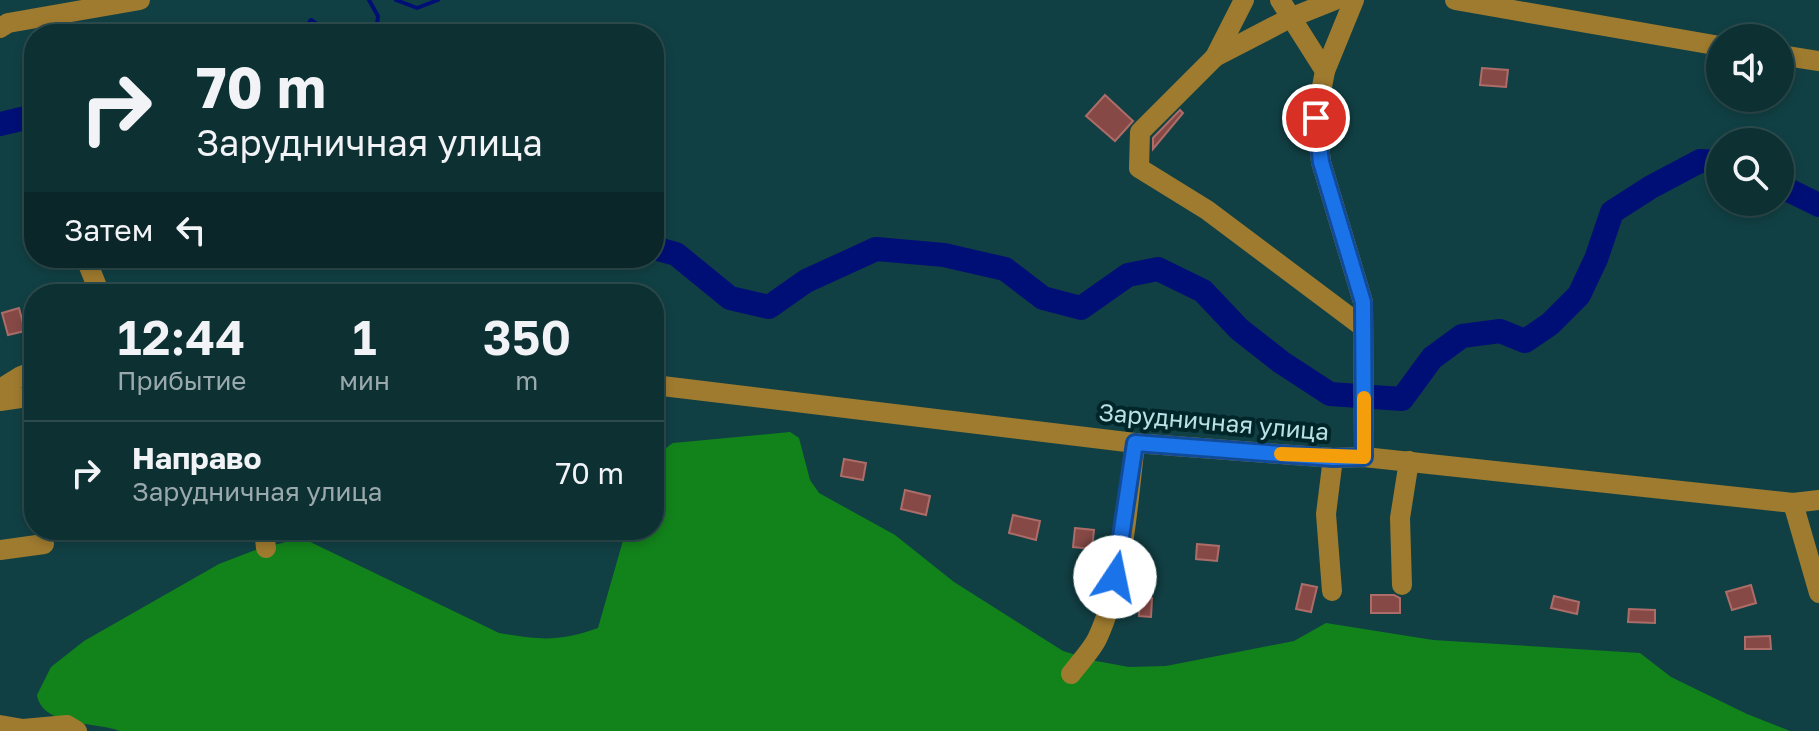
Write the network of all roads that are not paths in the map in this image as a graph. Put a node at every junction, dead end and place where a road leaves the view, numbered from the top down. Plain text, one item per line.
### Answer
1 (140, 0) edge
2 (1244, 0) edge
3 (1335, 0) edge
4 (1354, 0) edge
5 (1455, 0) edge
6 (1285, 9) edge
7 (0, 28) edge
8 (1706, 44) edge
9 (1215, 57) junction
10 (1794, 57) edge
11 (1819, 61) edge
12 (1325, 71) junction
13 (1363, 327) junction
14 (24, 375) edge
15 (664, 386) edge
16 (17, 398) edge
17 (1135, 443) junction
18 (1364, 457) junction
19 (1333, 458) junction
20 (1409, 461) junction
21 (1819, 500) edge
22 (1793, 503) junction
23 (44, 544) dead end
24 (0, 550) edge
25 (1402, 585) dead end
26 (1332, 591) dead end
27 (1819, 593) edge
28 (1071, 674) dead end
29 (0, 725) edge
30 (77, 731) edge

1 - 7 street
2 - 9 street
3 - 6 street
4 - 12 street
5 - 8 street
6 - 9 street
6 - 12 street
9 - 13 street
10 - 11 street
12 - 13 street
13 - 18 street
14 - 16 street
15 - 17 street, Зарудничная улица
17 - 19 street, Зарудничная улица
17 - 28 street
18 - 19 street, Зарудничная улица
18 - 20 street, Зарудничная улица
19 - 26 street
20 - 22 street, Зарудничная улица
20 - 25 street
21 - 22 street, Зарудничная улица
22 - 27 street
23 - 24 street
29 - 30 street

